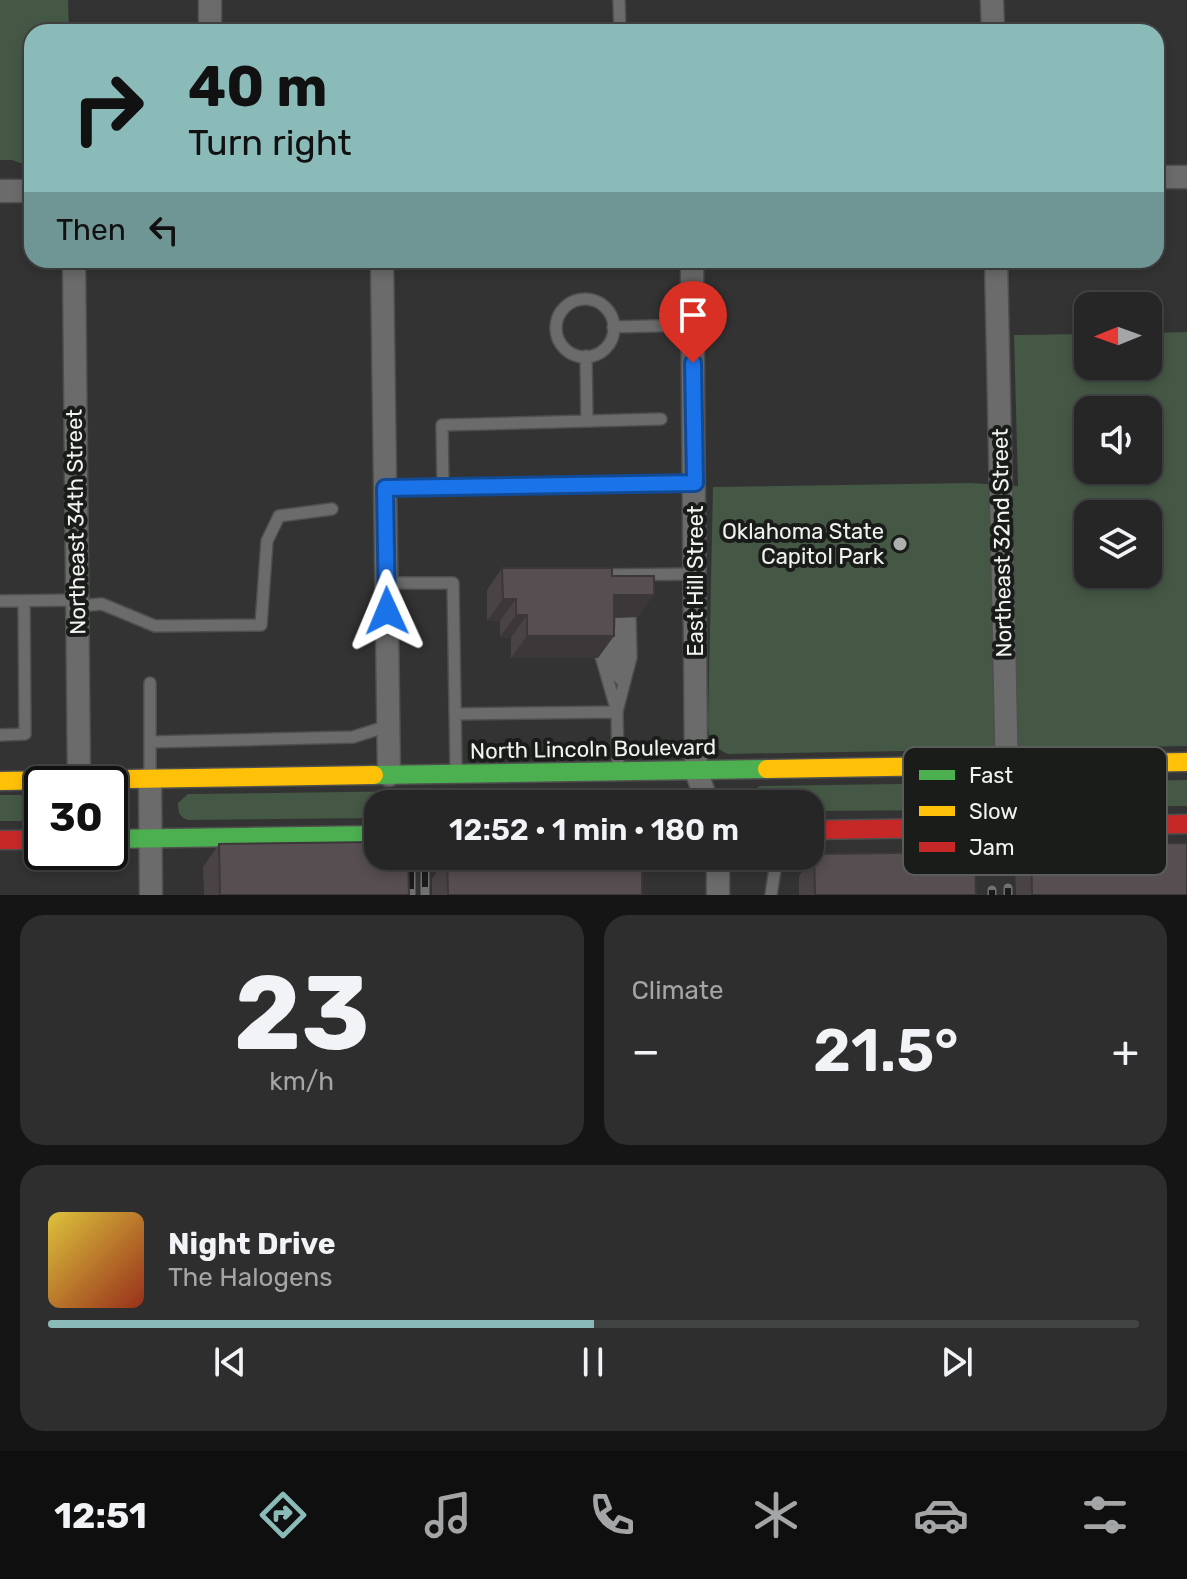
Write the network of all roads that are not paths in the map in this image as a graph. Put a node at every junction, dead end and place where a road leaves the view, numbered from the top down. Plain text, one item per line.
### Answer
1 (210, 0) edge
2 (619, 0) edge
3 (992, 0) edge
4 (210, 24) edge
5 (620, 24) edge
6 (993, 24) edge
7 (1164, 177) edge
8 (1187, 177) edge
9 (0, 191) edge
10 (24, 191) edge
11 (74, 268) edge
12 (382, 268) edge
13 (692, 268) edge
14 (996, 268) edge
15 (693, 325) junction
16 (613, 327) junction
17 (586, 356) junction
18 (661, 419) dead end
19 (587, 421) junction
20 (695, 483) junction
21 (443, 487) junction
22 (385, 488) junction
23 (332, 509) dead end
24 (695, 574) junction
25 (617, 581) edge
26 (386, 583) junction
27 (0, 601) edge
28 (24, 601) junction
29 (77, 603) junction
30 (150, 683) dead end
31 (617, 712) junction
32 (455, 714) junction
33 (388, 726) junction
34 (0, 735) edge
35 (150, 742) junction
36 (1007, 747) edge
37 (1167, 762) edge
38 (1187, 762) edge
39 (79, 766) edge
40 (903, 767) edge
41 (696, 771) junction
42 (618, 772) junction
43 (456, 774) junction
44 (389, 775) junction
45 (150, 778) junction
46 (128, 779) edge
47 (0, 781) edge
48 (24, 781) edge
49 (703, 790) edge
50 (1167, 824) edge
51 (1187, 824) edge
52 (903, 828) edge
53 (824, 830) edge
54 (364, 835) edge
55 (150, 838) junction
56 (128, 839) edge
57 (0, 840) edge
58 (24, 840) edge
59 (718, 870) edge
60 (775, 870) edge
61 (151, 895) edge
62 (718, 895) edge
63 (771, 895) edge

1 - 4 street
2 - 5 lane
3 - 6 street
7 - 8 street
9 - 10 street
11 - 29 street, Northeast 34th Street
12 - 22 street
13 - 15 street, East Hill Street
14 - 36 street, Northeast 32nd Street
15 - 16 lane
15 - 20 street, East Hill Street
16 - 17 lane
16 - 17 lane
17 - 19 lane
18 - 19 lane
19 - 21 lane
20 - 21 lane
20 - 24 street, East Hill Street
21 - 22 lane
22 - 26 street
23 - 29 lane
24 - 25 lane
24 - 41 street, East Hill Street
26 - 32 lane
26 - 33 street
27 - 28 lane
28 - 29 lane
28 - 34 lane
29 - 39 street, Northeast 34th Street
30 - 35 lane
31 - 31 lane
31 - 32 lane
31 - 42 lane
32 - 43 lane
33 - 35 lane
33 - 44 street
35 - 45 lane
37 - 38 main road, North Lincoln Boulevard
40 - 41 main road, North Lincoln Boulevard
41 - 42 main road, North Lincoln Boulevard
41 - 49 street, East Hill Street
42 - 43 main road, North Lincoln Boulevard
43 - 44 main road, North Lincoln Boulevard
44 - 45 main road, North Lincoln Boulevard
45 - 46 main road, North Lincoln Boulevard
45 - 55 street
47 - 48 main road, North Lincoln Boulevard
50 - 51 main road
52 - 53 main road
54 - 55 main road
55 - 56 main road
55 - 61 street
57 - 58 main road
59 - 62 street
60 - 63 lane

